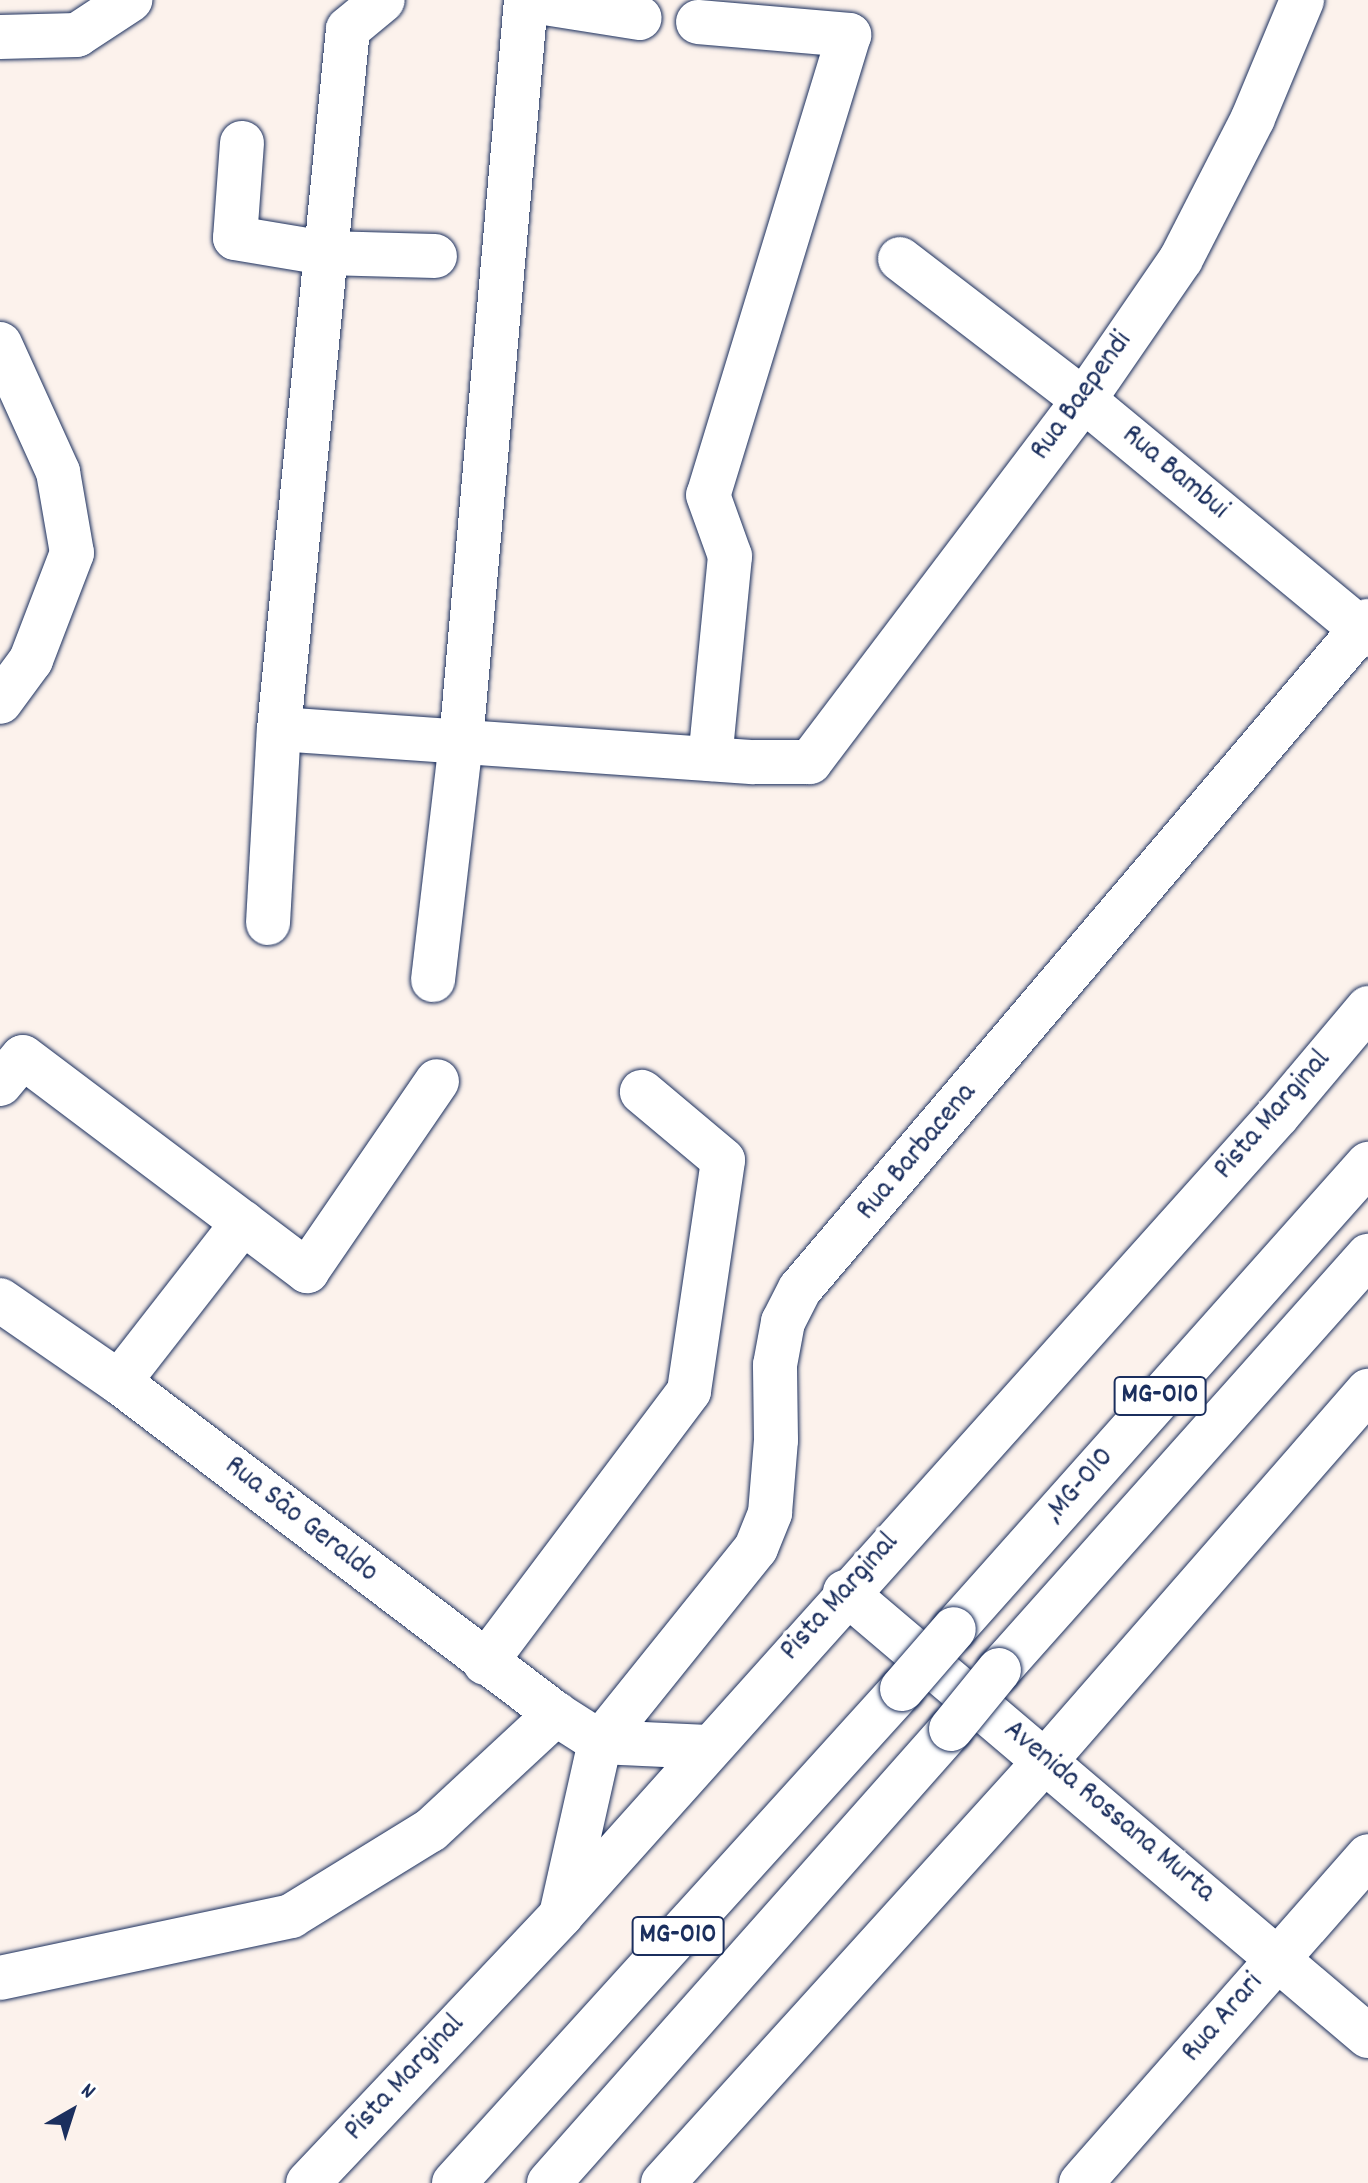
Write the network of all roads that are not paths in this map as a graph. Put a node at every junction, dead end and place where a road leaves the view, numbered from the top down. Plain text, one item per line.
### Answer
1 (130, 0) edge
2 (383, 0) edge
3 (526, 0) edge
4 (1302, 0) edge
5 (640, 18) dead end
6 (698, 22) dead end
7 (0, 37) edge
8 (242, 143) dead end
9 (325, 253) junction
10 (435, 256) dead end
11 (900, 259) dead end
12 (0, 344) edge
13 (1084, 400) junction
14 (1366, 628) edge
15 (0, 702) edge
16 (279, 729) junction
17 (461, 742) junction
18 (710, 759) junction
19 (268, 923) dead end
20 (433, 980) dead end
21 (1368, 1008) edge
22 (437, 1081) dead end
23 (0, 1084) edge
24 (642, 1092) dead end
25 (1368, 1164) edge
26 (243, 1223) junction
27 (1368, 1256) edge
28 (0, 1300) edge
29 (119, 1382) junction
30 (1368, 1391) edge
31 (845, 1592) junction
32 (485, 1663) junction
33 (556, 1714) junction
34 (600, 1742) junction
35 (708, 1747) junction
36 (1046, 1760) junction
37 (1368, 1856) edge
38 (561, 1915) junction
39 (1278, 1957) junction
40 (0, 1978) edge
41 (1368, 2036) edge
42 (308, 2183) edge
43 (454, 2183) edge
44 (549, 2183) edge
45 (663, 2183) edge
46 (1081, 2183) edge

1 - 7 main road
2 - 9 main road
3 - 5 main road
3 - 17 main road
4 - 13 main road, Rua Baependi
6 - 18 main road
8 - 9 main road
9 - 10 main road
9 - 16 main road
11 - 13 main road, Rua Bambui
12 - 15 main road
13 - 14 main road, Rua Bambui
13 - 18 main road, Rua Baependi
14 - 34 main road, Rua Barbacena
16 - 17 main road
16 - 19 main road
17 - 18 main road
17 - 20 main road
21 - 31 main road, Pista Marginal
22 - 26 main road
23 - 26 main road
24 - 32 main road
25 - 43 main road, ,MG-010 / MG-010, bridge
26 - 29 main road
27 - 44 main road, MG-010 / MG-010, bridge
28 - 29 main road, Rua São Geraldo
29 - 32 main road, Rua São Geraldo
30 - 36 main road
31 - 35 main road, Pista Marginal
31 - 36 main road, Avenida Rossana Murta
32 - 33 main road, Rua São Geraldo
33 - 34 main road, Rua São Geraldo
33 - 40 main road
34 - 35 main road, Rua São Geraldo
34 - 38 main road
35 - 38 main road, Pista Marginal
36 - 39 main road, Avenida Rossana Murta
36 - 45 main road
37 - 39 main road, Rua Arari
38 - 42 main road, Pista Marginal
39 - 41 main road, Avenida Rossana Murta
39 - 46 main road, Rua Arari

